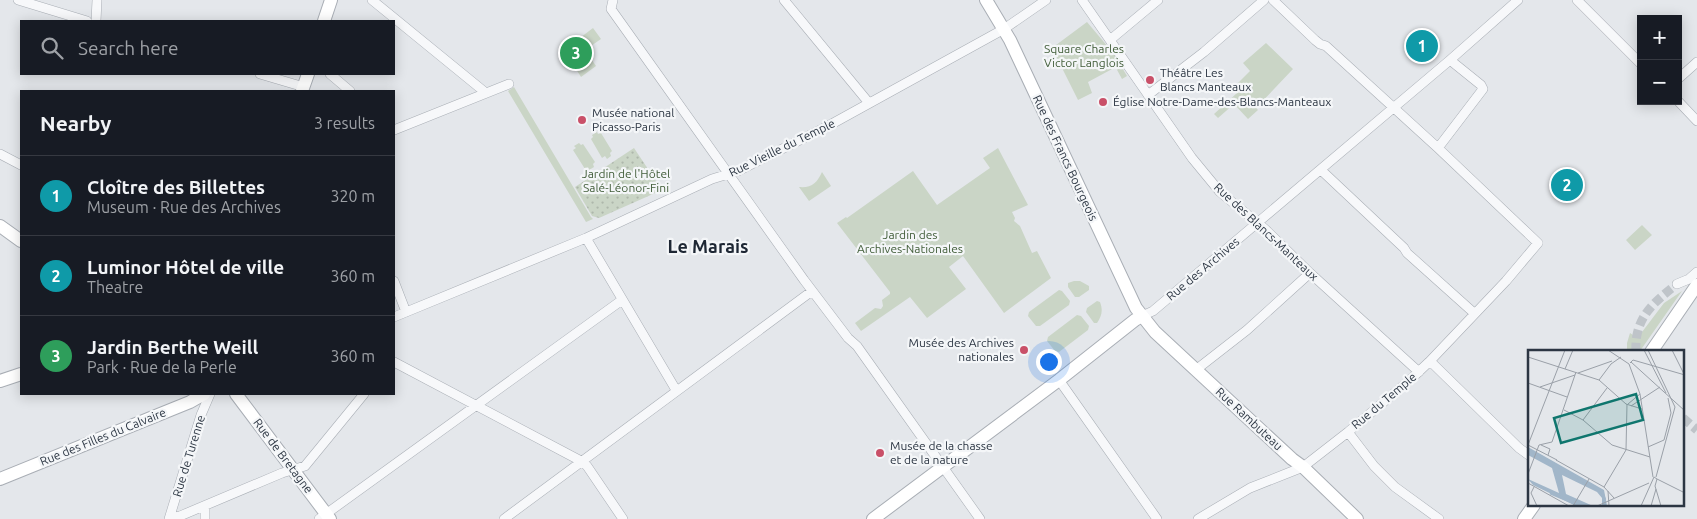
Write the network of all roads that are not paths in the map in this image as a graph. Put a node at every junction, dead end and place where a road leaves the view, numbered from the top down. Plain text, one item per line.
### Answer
1 (18, 0) edge
2 (97, 0) edge
3 (331, 0) edge
4 (372, 0) edge
5 (784, 0) edge
6 (986, 0) edge
7 (1046, 0) edge
8 (1082, 0) edge
9 (1158, 0) edge
10 (1264, 0) edge
11 (1273, 0) edge
12 (1518, 0) edge
13 (1577, 0) edge
14 (612, 5) edge
15 (84, 20) edge
16 (96, 20) edge
17 (324, 20) edge
18 (1004, 29) junction
19 (1110, 40) junction
20 (1450, 60) junction
21 (1637, 60) edge
22 (1697, 62) edge
23 (263, 75) edge
24 (308, 75) edge
25 (331, 75) edge
26 (1682, 75) edge
27 (509, 84) dead end
28 (303, 89) edge
29 (349, 90) edge
30 (486, 93) junction
31 (1148, 95) junction
32 (869, 103) junction
33 (1682, 105) edge
34 (1394, 107) junction
35 (1697, 120) edge
36 (395, 129) edge
37 (1438, 148) junction
38 (0, 154) edge
39 (20, 164) edge
40 (1321, 170) junction
41 (729, 174) junction
42 (1257, 223) junction
43 (0, 226) edge
44 (586, 238) junction
45 (20, 240) edge
46 (1697, 272) edge
47 (1310, 273) junction
48 (395, 284) edge
49 (1677, 284) tunnel mouth
50 (1697, 285) edge
51 (812, 291) junction
52 (622, 300) junction
53 (406, 312) junction
54 (1474, 313) junction
55 (1142, 316) junction
56 (395, 317) edge
57 (1652, 350) edge
58 (1430, 361) junction
59 (395, 363) edge
60 (1197, 369) junction
61 (1419, 372) junction
62 (20, 374) edge
63 (1059, 380) junction
64 (0, 381) edge
65 (676, 390) junction
66 (202, 395) edge
67 (210, 395) edge
68 (237, 395) edge
69 (363, 395) edge
70 (475, 406) junction
71 (1348, 432) junction
72 (1528, 455) edge
73 (581, 461) junction
74 (944, 467) junction
75 (1303, 467) junction
76 (294, 470) junction
77 (0, 479) edge
78 (205, 506) junction
79 (1533, 506) edge
80 (325, 517) edge
81 (170, 518) edge
82 (205, 519) edge
83 (504, 519) edge
84 (622, 519) edge
85 (874, 519) edge
86 (980, 519) edge
87 (1157, 519) edge
88 (1198, 519) edge
89 (1358, 519) edge
90 (1439, 519) edge
91 (1524, 519) edge

1 - 15 street
2 - 16 street
3 - 17 street
4 - 30 street
5 - 32 street
6 - 18 street, Rue des Francs Bourgeois
7 - 18 street, Rue Vieille du Temple
8 - 19 street, Rue des Blancs-Manteaux
9 - 19 street
10 - 31 street
11 - 34 street
12 - 20 street, Rue des Archives
13 - 21 street
14 - 41 street
18 - 32 street, Rue Vieille du Temple
18 - 55 street, Rue des Francs Bourgeois
19 - 31 street, Rue des Blancs-Manteaux
20 - 34 street, Rue des Archives
20 - 37 street
22 - 26 street
23 - 28 street
24 - 28 street
25 - 29 street
27 - 30 street
30 - 36 street
31 - 42 street, Rue des Blancs-Manteaux
32 - 41 street, Rue Vieille du Temple
33 - 35 street
34 - 37 street
34 - 40 street, Rue des Archives
37 - 54 street, Rue du Temple
38 - 39 street
40 - 42 street, Rue des Archives
40 - 54 street
41 - 44 street, Rue Vieille du Temple
41 - 51 street
42 - 47 street, Rue des Blancs-Manteaux
42 - 55 street, Rue des Archives
43 - 45 street
44 - 52 street
44 - 53 street, Rue Vieille du Temple
46 - 49 street
47 - 60 street
47 - 61 street, Rue des Blancs-Manteaux
48 - 53 street
50 - 57 street
51 - 65 street
51 - 74 street
52 - 65 street
52 - 70 street
53 - 56 street, Rue Vieille du Temple
54 - 58 street, Rue du Temple
55 - 60 street, Rue Rambuteau
55 - 63 street, Rue des Archives
58 - 61 street, Rue du Temple
58 - 72 street
59 - 70 street
60 - 75 street, Rue Rambuteau
61 - 71 street, Rue du Temple
62 - 64 street
63 - 74 street, Rue des Archives
63 - 87 street
65 - 73 street
66 - 77 street, Rue des Filles du Calvaire
67 - 81 street, Rue de Turenne
68 - 76 street, Rue de Bretagne
69 - 76 street
70 - 73 street
70 - 80 street
71 - 75 street, Rue du Temple
71 - 90 street
73 - 83 street
73 - 84 street
74 - 85 street, Rue des Archives
74 - 86 street
75 - 88 street, Rue du Temple
75 - 89 street, Rue Rambuteau
76 - 78 street
76 - 80 street, Rue de Bretagne
78 - 81 street
78 - 82 street
79 - 91 street

